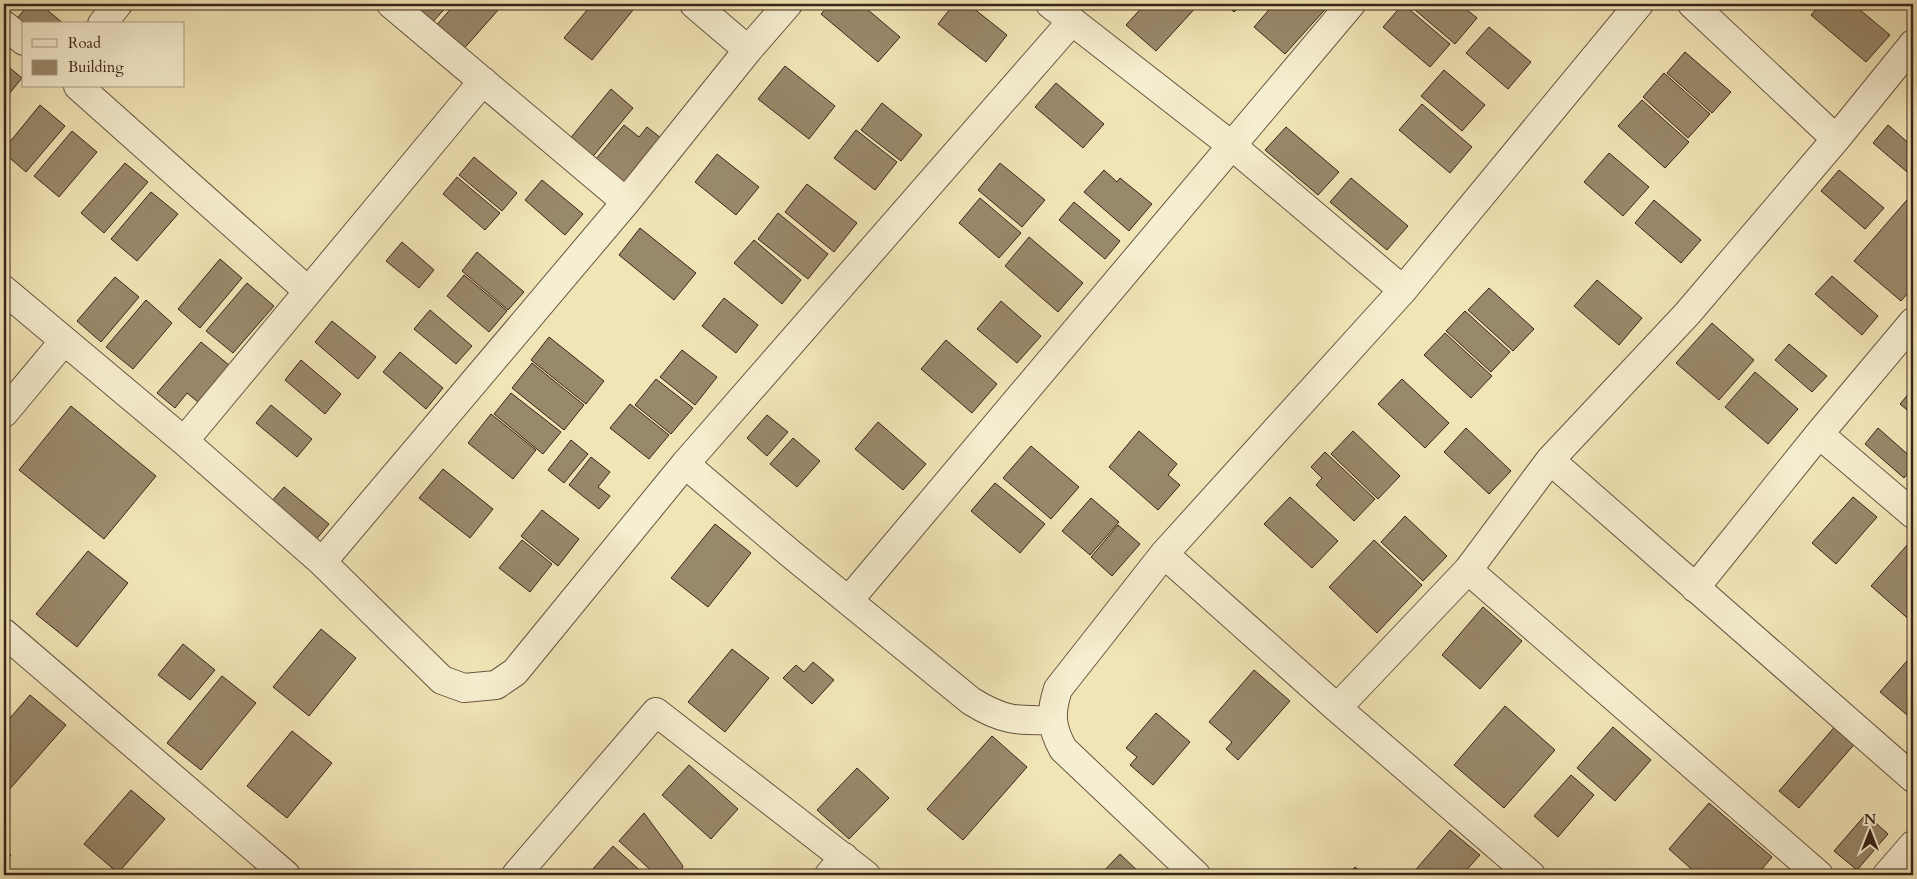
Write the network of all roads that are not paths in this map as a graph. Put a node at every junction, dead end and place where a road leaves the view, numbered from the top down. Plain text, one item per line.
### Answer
1 (118, 4) edge
2 (391, 4) edge
3 (694, 4) edge
4 (788, 4) edge
5 (1050, 4) edge
6 (1351, 4) edge
7 (1639, 4) edge
8 (1692, 4) edge
9 (1072, 21) junction
10 (104, 22) edge
11 (4, 24) edge
12 (22, 39) edge
13 (1913, 44) edge
14 (748, 50) junction
15 (483, 81) junction
16 (80, 88) edge
17 (1836, 139) junction
18 (1231, 145) junction
19 (626, 202) junction
20 (4, 290) edge
21 (1403, 290) junction
22 (308, 291) junction
23 (1913, 322) edge
24 (64, 340) junction
25 (4, 413) edge
26 (1819, 434) junction
27 (184, 441) junction
28 (1550, 460) junction
29 (685, 464) junction
30 (1913, 514) edge
31 (1164, 554) junction
32 (322, 562) junction
33 (1468, 570) junction
34 (1695, 588) junction
35 (850, 600) junction
36 (4, 632) edge
37 (1337, 708) junction
38 (1053, 720) junction
39 (1913, 778) edge
40 (1913, 845) edge
41 (837, 866) edge
42 (1190, 873) edge
43 (286, 875) edge
44 (516, 875) edge
45 (866, 875) edge
46 (1531, 875) edge
47 (1819, 875) edge
48 (1887, 875) edge

1 - 10 street
2 - 15 street
3 - 14 street
4 - 14 street
5 - 9 street
6 - 18 street
7 - 21 street
8 - 17 street
9 - 18 street
9 - 29 street
11 - 12 street
13 - 17 street
14 - 19 street
15 - 19 street
15 - 22 street
16 - 22 street
17 - 28 street
18 - 21 street
18 - 35 street
19 - 32 street
20 - 24 street
21 - 31 street
22 - 27 street
23 - 26 street
24 - 25 street
24 - 27 street
26 - 30 street
26 - 34 street
27 - 32 street
28 - 33 street
28 - 34 street
29 - 32 street
29 - 35 street
31 - 37 street
31 - 38 street
33 - 37 street
33 - 47 street
34 - 39 street
35 - 38 street
36 - 43 street
37 - 46 street
38 - 42 street
40 - 48 street
41 - 44 street
41 - 45 street

